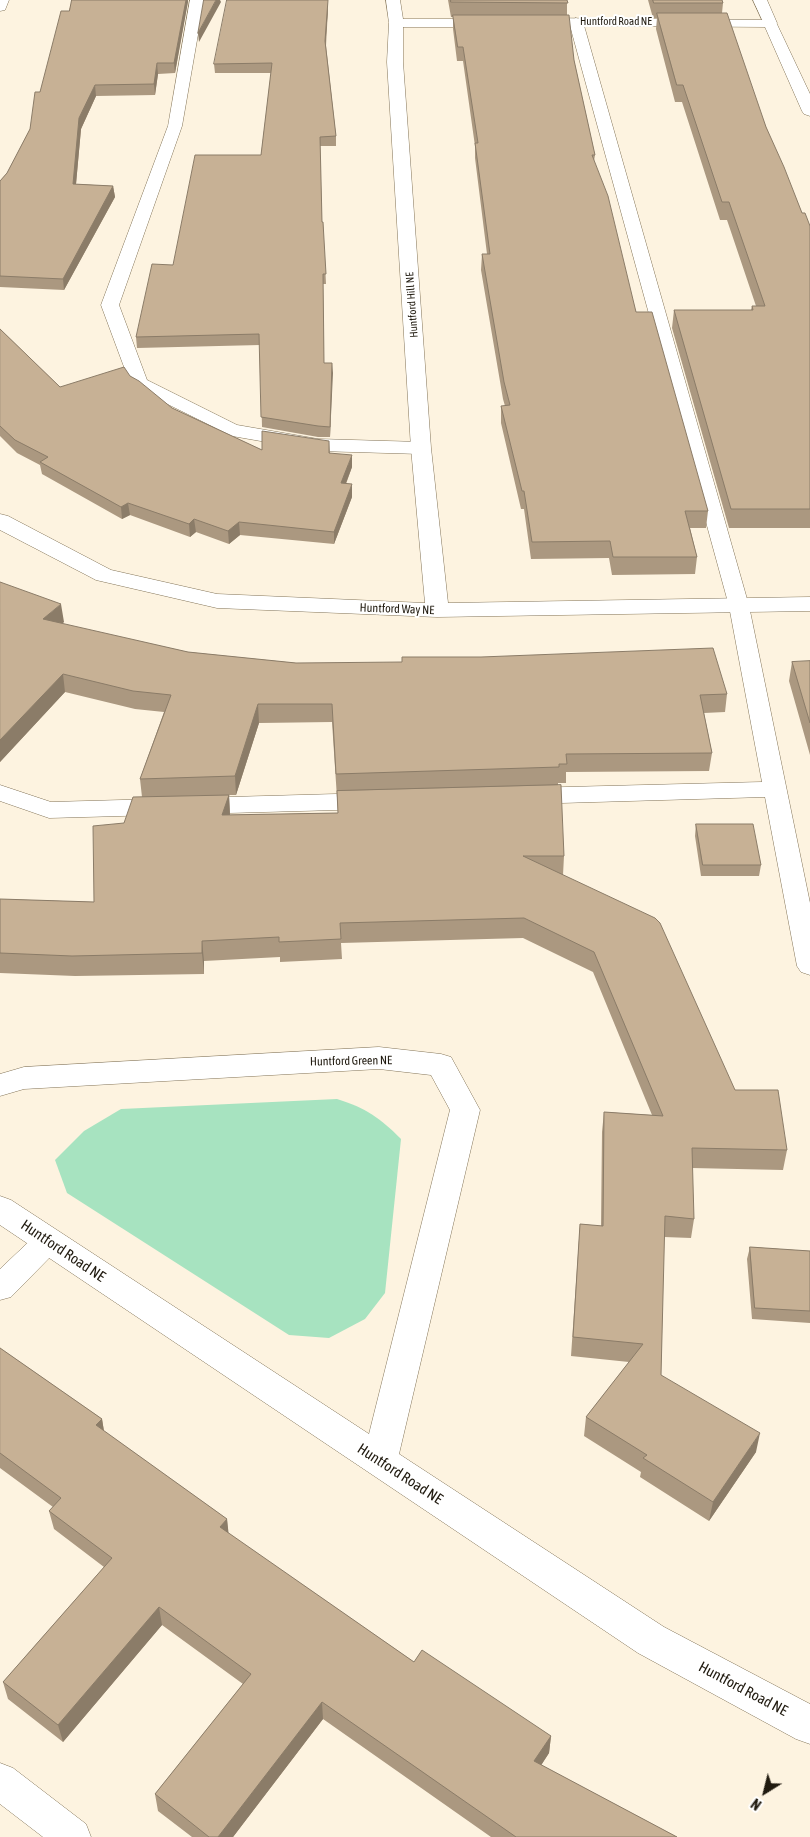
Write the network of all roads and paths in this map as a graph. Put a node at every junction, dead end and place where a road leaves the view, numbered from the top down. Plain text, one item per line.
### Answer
1 (2, 0) edge
2 (197, 0) edge
3 (393, 0) edge
4 (760, 0) edge
5 (0, 7) edge
6 (576, 22) junction
7 (396, 23) junction
8 (770, 23) junction
9 (810, 111) edge
10 (422, 448) junction
11 (0, 521) edge
12 (810, 604) edge
13 (739, 606) junction
14 (437, 610) junction
15 (774, 789) junction
16 (0, 793) edge
17 (506, 797) edge
18 (396, 800) edge
19 (810, 966) edge
20 (0, 1085) edge
21 (0, 1209) edge
22 (48, 1241) junction
23 (0, 1288) edge
24 (380, 1461) junction
25 (810, 1724) edge
26 (0, 1781) edge
27 (73, 1837) edge

1 - 5 street
2 - 10 lane
3 - 7 street, Huntford Hill NE
4 - 8 lane
6 - 7 street, Huntford Road NE
6 - 8 street, Huntford Road NE
6 - 13 lane
7 - 10 street, Huntford Hill NE
8 - 9 street
10 - 14 street, Huntford Hill NE
11 - 14 street, Huntford Way NE
12 - 13 street, Huntford Way NE
13 - 14 street, Huntford Way NE
13 - 15 lane
15 - 17 lane
15 - 19 lane
16 - 18 lane
20 - 24 street, Huntford Green NE
21 - 22 street, Huntford Road NE
22 - 23 lane
22 - 24 street, Huntford Road NE
24 - 25 street, Huntford Road NE
26 - 27 lane

